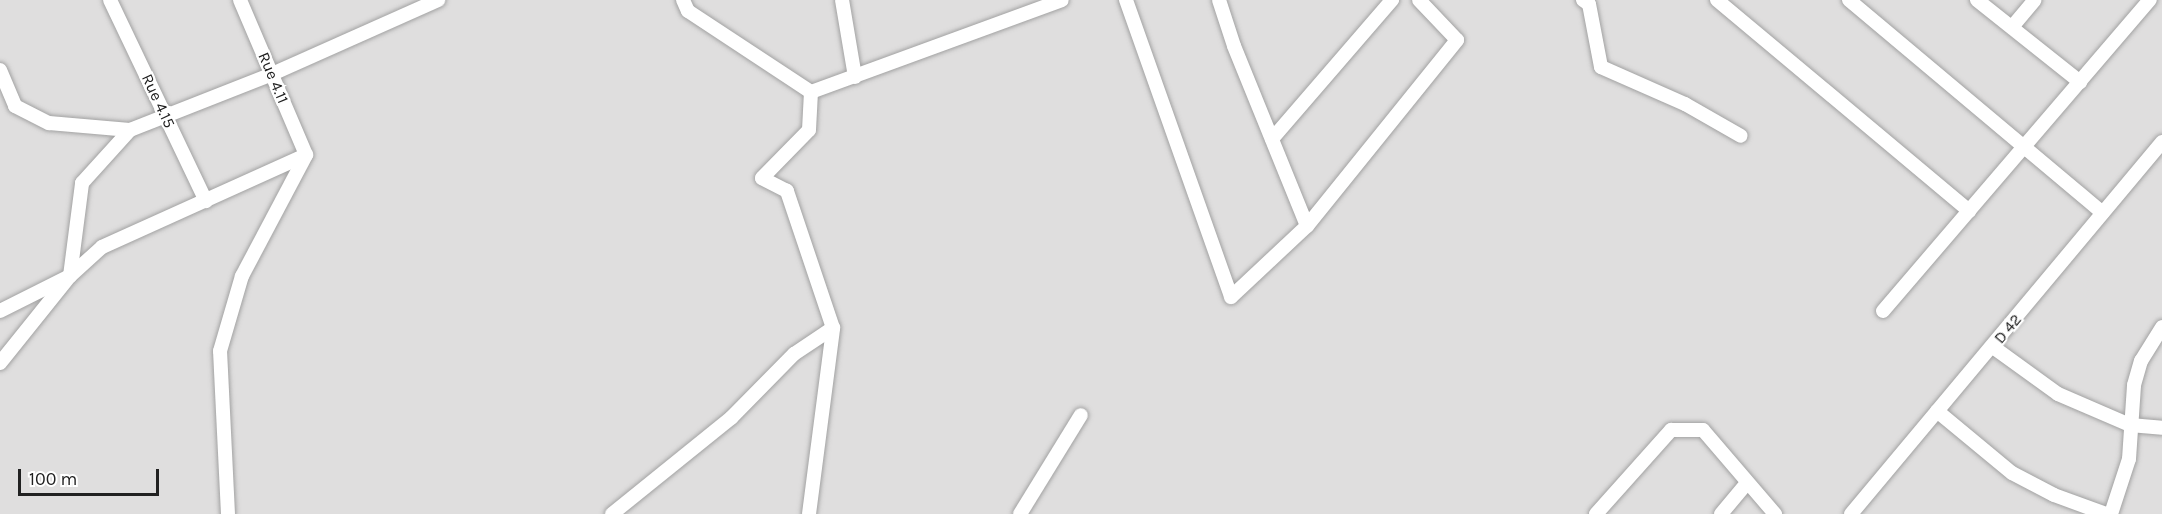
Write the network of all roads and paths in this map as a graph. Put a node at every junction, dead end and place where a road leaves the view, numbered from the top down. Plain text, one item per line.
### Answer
1 (110, 0) edge
2 (240, 0) edge
3 (438, 0) edge
4 (683, 0) edge
5 (842, 0) edge
6 (1062, 0) edge
7 (1126, 0) edge
8 (1219, 0) edge
9 (1392, 0) edge
10 (1419, 0) edge
11 (1583, 0) edge
12 (1717, 0) edge
13 (1849, 0) edge
14 (1977, 0) edge
15 (2035, 0) edge
16 (2150, 0) edge
17 (420, 4) edge
18 (2012, 27) junction
19 (0, 70) edge
20 (272, 74) junction
21 (855, 77) junction
22 (2080, 82) junction
23 (812, 92) junction
24 (5, 93) edge
25 (166, 118) junction
26 (130, 130) junction
27 (1741, 136) dead end
28 (1272, 139) junction
29 (2025, 145) junction
30 (2160, 149) edge
31 (306, 155) junction
32 (206, 201) junction
33 (1969, 211) junction
34 (2103, 213) junction
35 (1308, 226) junction
36 (70, 276) junction
37 (1883, 310) dead end
38 (0, 311) edge
39 (2162, 327) edge
40 (833, 328) junction
41 (2158, 345) edge
42 (1993, 347) junction
43 (0, 363) edge
44 (1937, 411) junction
45 (1081, 415) dead end
46 (2130, 425) junction
47 (2162, 428) edge
48 (1747, 483) junction
49 (228, 514) edge
50 (612, 514) edge
51 (809, 514) edge
52 (1020, 514) edge
53 (1596, 514) edge
54 (1721, 514) edge
55 (1775, 514) edge
56 (1851, 514) edge
57 (2106, 514) edge
58 (2111, 514) edge

1 - 25 street, Rue 4.15
2 - 20 street, Rue 4.11
3 - 17 street
4 - 23 street
5 - 21 street
6 - 21 street
7 - 35 street
8 - 28 street
9 - 28 street
10 - 35 street
11 - 27 street
12 - 33 street
13 - 29 street
14 - 18 street
15 - 18 street
16 - 22 street
17 - 20 street
18 - 22 street
19 - 24 street
20 - 25 street
20 - 31 street, Rue 4.11
21 - 23 street
22 - 29 street
23 - 40 street
24 - 26 street
25 - 26 street
25 - 32 street, Rue 4.15
26 - 36 street
28 - 35 street
29 - 33 street
29 - 34 street
30 - 34 street, D 42 / D 42
31 - 32 street
31 - 49 street
32 - 36 street
33 - 37 street
34 - 42 street, D 42 / D 42
36 - 38 street
36 - 43 street
39 - 41 street
40 - 50 street
40 - 51 street
41 - 46 street
42 - 44 street, D 42 / D 42
42 - 46 street
44 - 56 street, D 42 / D 42
44 - 57 street
45 - 52 street
46 - 47 street
46 - 58 street
48 - 53 street
48 - 54 street
48 - 55 street

